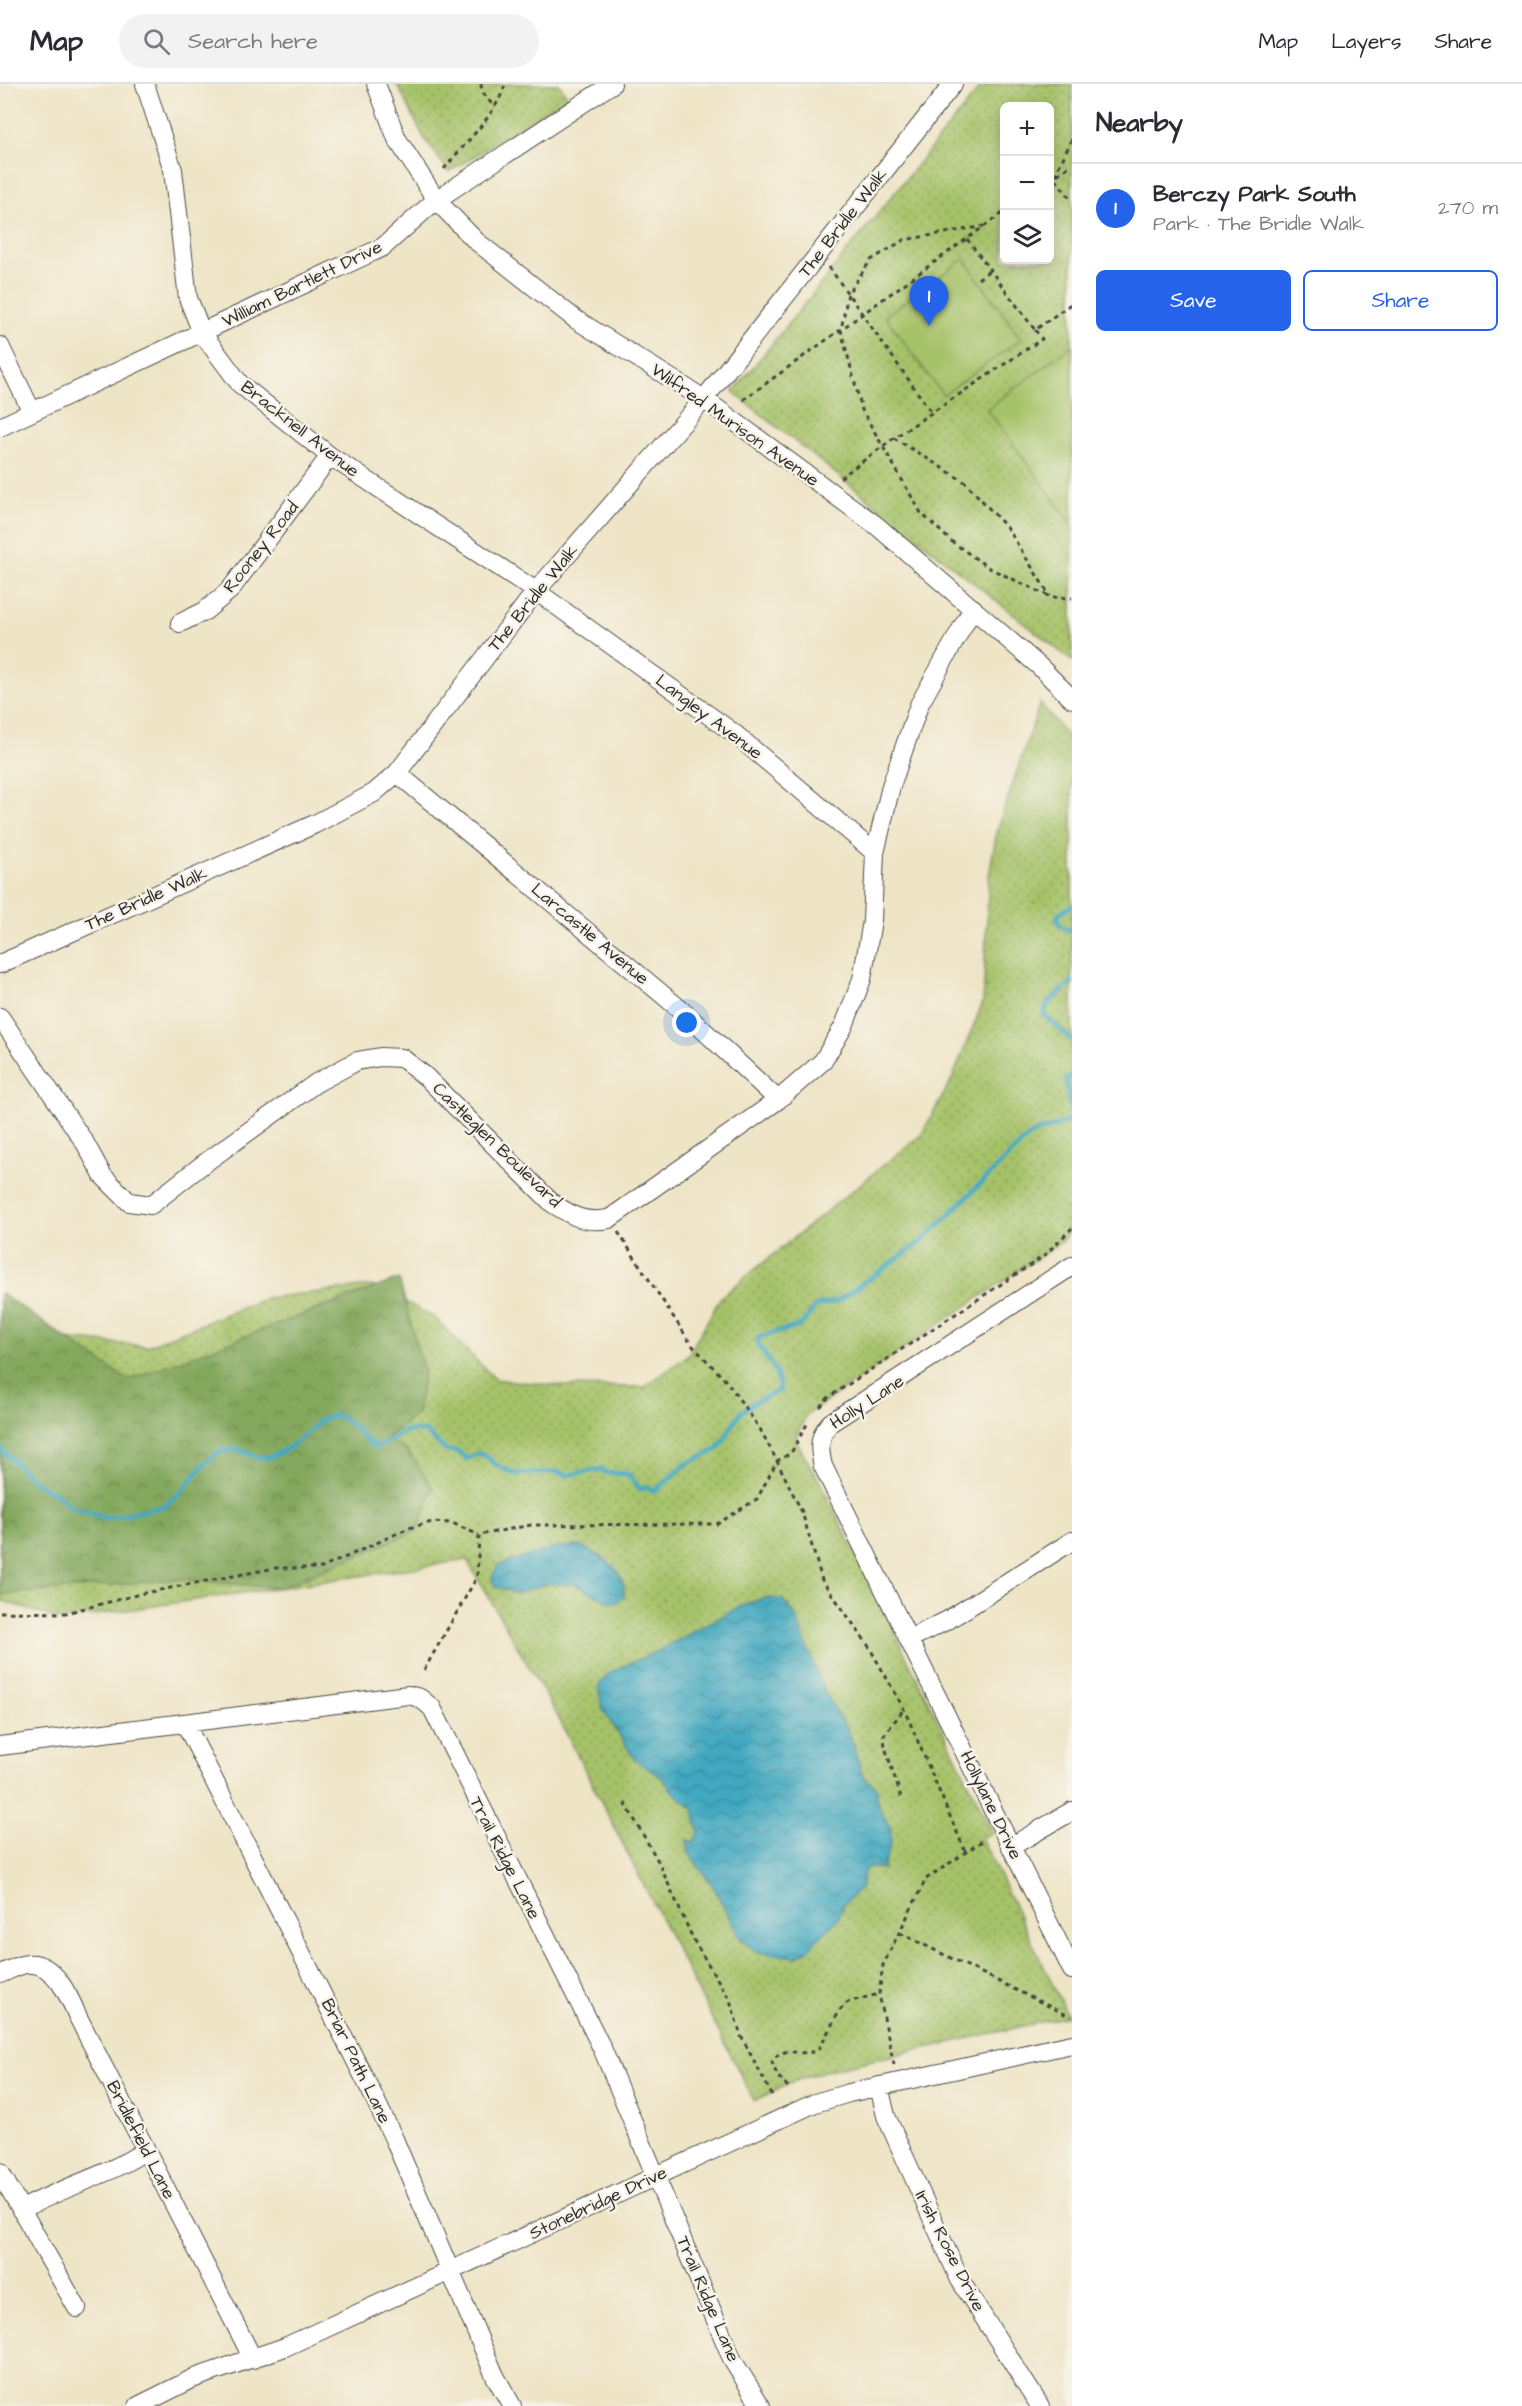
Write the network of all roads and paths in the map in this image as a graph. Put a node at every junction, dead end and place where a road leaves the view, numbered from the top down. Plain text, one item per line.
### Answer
1 (145, 84) edge
2 (376, 84) edge
3 (482, 84) edge
4 (505, 84) edge
5 (612, 84) edge
6 (953, 84) edge
7 (495, 107) junction
8 (1072, 139) edge
9 (1072, 164) edge
10 (444, 169) dead end
11 (1054, 177) junction
12 (436, 200) junction
13 (1072, 201) edge
14 (1000, 216) edge
15 (985, 226) junction
16 (967, 239) junction
17 (819, 253) junction
18 (990, 270) junction
19 (978, 279) dead end
20 (848, 293) junction
21 (1072, 303) edge
22 (862, 314) junction
23 (841, 330) junction
24 (1035, 330) junction
25 (202, 333) junction
26 (0, 346) edge
27 (704, 399) junction
28 (743, 400) dead end
29 (32, 412) junction
30 (932, 413) junction
31 (0, 427) edge
32 (894, 438) junction
33 (882, 448) junction
34 (330, 456) junction
35 (825, 488) junction
36 (536, 591) junction
37 (1051, 597) junction
38 (1072, 598) edge
39 (973, 608) junction
40 (180, 623) dead end
41 (1072, 699) edge
42 (397, 773) junction
43 (875, 853) junction
44 (0, 964) edge
45 (0, 1017) edge
46 (778, 1100) junction
47 (609, 1219) junction
48 (1072, 1228) edge
49 (1072, 1266) edge
50 (817, 1412) dead end
51 (811, 1419) dead end
52 (777, 1461) junction
53 (479, 1535) junction
54 (1072, 1541) edge
55 (0, 1612) edge
56 (909, 1639) junction
57 (424, 1670) dead end
58 (904, 1709) junction
59 (185, 1723) junction
60 (0, 1746) edge
61 (901, 1797) dead end
62 (625, 1803) dead end
63 (1072, 1811) edge
64 (984, 1839) dead end
65 (1011, 1846) junction
66 (965, 1851) junction
67 (900, 1933) junction
68 (1072, 1970) edge
69 (0, 1974) edge
70 (879, 1994) junction
71 (1071, 2017) edge
72 (1072, 2044) edge
73 (894, 2067) dead end
74 (879, 2086) junction
75 (788, 2087) dead end
76 (771, 2095) dead end
77 (146, 2150) junction
78 (0, 2172) edge
79 (655, 2176) junction
80 (21, 2210) junction
81 (450, 2271) junction
82 (77, 2308) dead end
83 (253, 2360) junction
84 (138, 2406) edge
85 (512, 2406) edge
86 (761, 2406) edge
87 (1040, 2406) edge

1 - 25 street, Bracknell Avenue
2 - 12 street, Wilfred Murison Avenue
3 - 7 path
4 - 7 path
5 - 12 street, William Bartlett Drive
6 - 17 street, The Bridle Walk
7 - 10 path
8 - 11 path
9 - 11 path
11 - 13 path
12 - 25 street, William Bartlett Drive
12 - 27 street, Wilfred Murison Avenue
14 - 15 path
15 - 16 path
15 - 20 path
16 - 18 path
16 - 22 path
17 - 20 path
17 - 27 street, The Bridle Walk
18 - 19 path
18 - 24 path
20 - 22 path
20 - 23 path
21 - 24 path
22 - 23 path
22 - 30 path
23 - 28 path
23 - 33 path
24 - 30 path
25 - 29 street, William Bartlett Drive
25 - 34 street, Bracknell Avenue
26 - 29 street
27 - 35 street, Wilfred Murison Avenue
27 - 36 street, The Bridle Walk
29 - 31 street, William Bartlett Drive
30 - 32 path
32 - 33 path
32 - 37 path
33 - 35 path
33 - 37 path
34 - 36 street, Bracknell Avenue
34 - 40 street, Rooney Road
35 - 39 street, Wilfred Murison Avenue
36 - 42 street, The Bridle Walk
36 - 43 street, Langley Avenue
37 - 38 path
39 - 41 street, Wilfred Murison Avenue
39 - 43 street
42 - 44 street, The Bridle Walk
42 - 46 street, Larcastle Avenue
43 - 46 street
45 - 47 street, Castleglen Boulevard
46 - 47 street
47 - 52 path
48 - 50 path
49 - 56 street, Holly Lane
51 - 52 path
52 - 53 path
52 - 58 path
53 - 55 path
53 - 57 path
54 - 56 street
56 - 65 street, Hollylane Drive
58 - 61 path
58 - 66 path
59 - 60 street, Trail Ridge Lane
59 - 79 street, Trail Ridge Lane
59 - 81 street, Briar Path Lane
62 - 76 path
63 - 65 street
64 - 66 path
65 - 68 street, Hollylane Drive
66 - 67 path
67 - 70 path
67 - 71 path
69 - 77 street, Bridlefield Lane
70 - 73 path
70 - 75 path
72 - 74 street, Stonebridge Drive
74 - 79 street, Stonebridge Drive
74 - 87 street, Irish Rose Drive
77 - 80 street
77 - 83 street, Bridlefield Lane
78 - 80 street
79 - 81 street, Stonebridge Drive
79 - 86 street, Trail Ridge Lane
80 - 82 street
81 - 83 street, Stonebridge Drive
81 - 85 street, Briar Path Lane
83 - 84 street, Stonebridge Drive

